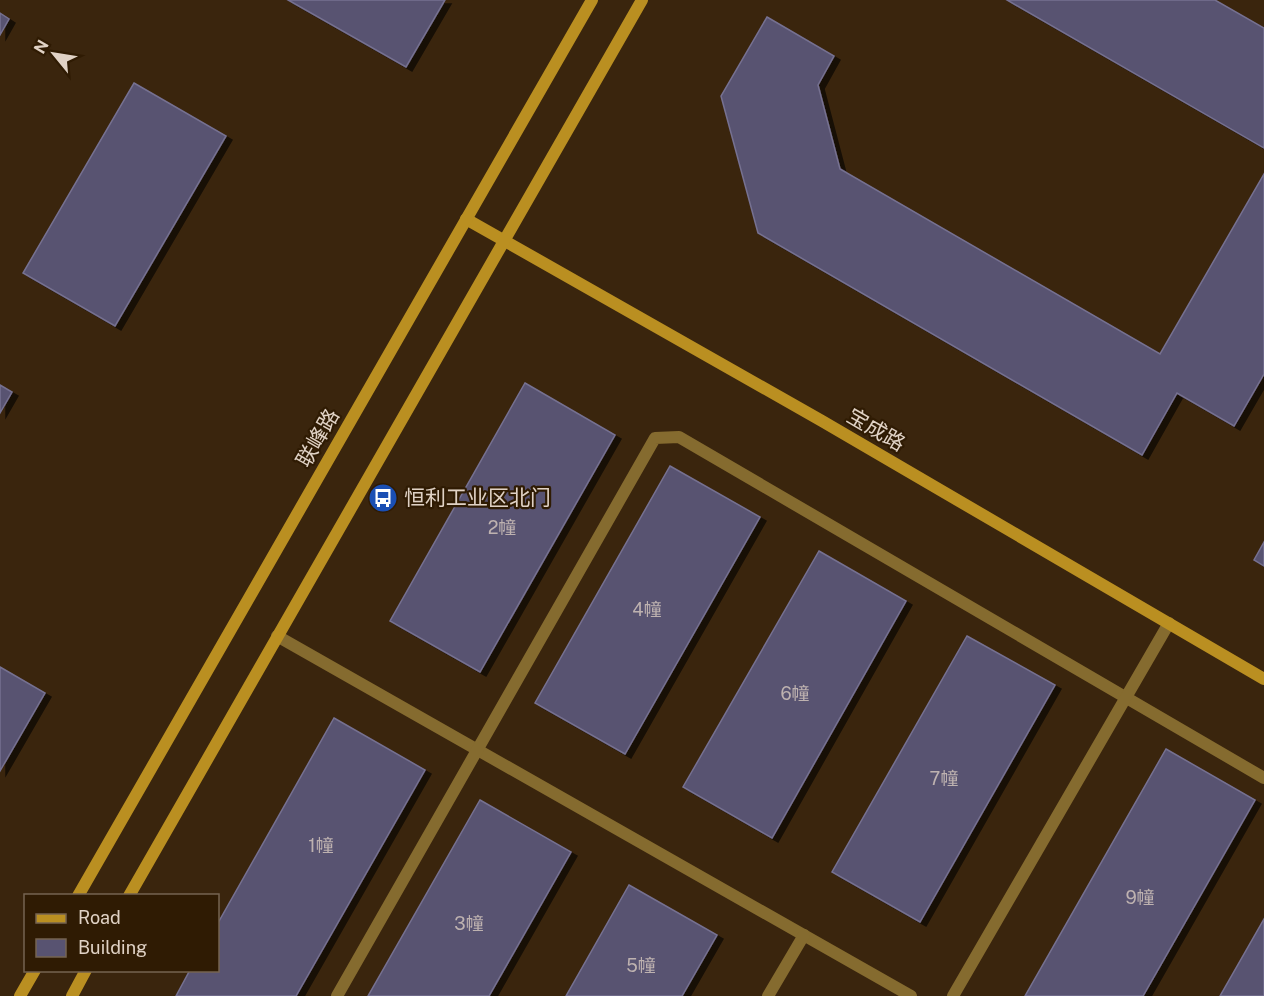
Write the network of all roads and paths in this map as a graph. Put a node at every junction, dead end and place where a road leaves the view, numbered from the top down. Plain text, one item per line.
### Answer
1 (592, 0) edge
2 (642, 0) edge
3 (466, 219) junction
4 (503, 240) junction
5 (1169, 623) junction
6 (277, 636) junction
7 (1264, 679) edge
8 (1126, 696) junction
9 (478, 750) junction
10 (1264, 778) edge
11 (79, 894) edge
12 (130, 894) edge
13 (804, 935) junction
14 (34, 972) edge
15 (85, 972) edge
16 (20, 996) edge
17 (72, 996) edge
18 (337, 996) edge
19 (768, 996) edge
20 (911, 996) edge
21 (954, 996) edge

1 - 3 street, 联峰路
2 - 4 street
3 - 4 street, 宝成路
3 - 11 street, 联峰路
4 - 5 street, 宝成路
4 - 6 street
5 - 7 street, 宝成路
5 - 8 lane
6 - 9 lane
6 - 12 street
8 - 9 lane
8 - 10 lane
8 - 21 lane
9 - 13 lane
9 - 18 lane
13 - 19 lane
13 - 20 lane
14 - 16 street
15 - 17 street

